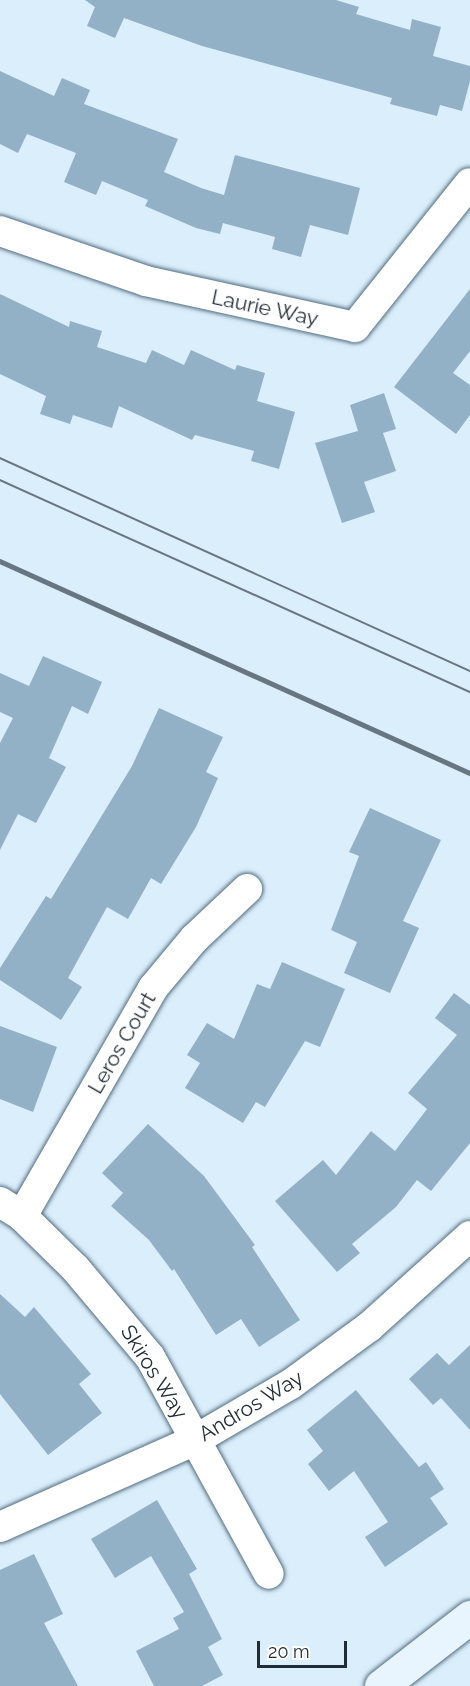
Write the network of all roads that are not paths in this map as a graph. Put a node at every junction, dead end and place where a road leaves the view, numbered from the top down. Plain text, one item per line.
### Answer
1 (470, 183) edge
2 (0, 231) edge
3 (247, 889) dead end
4 (11, 1209) edge
5 (470, 1236) edge
6 (195, 1440) junction
7 (0, 1527) edge
8 (269, 1574) dead end
9 (470, 1617) edge
10 (381, 1686) edge

1 - 2 street, Laurie Way
3 - 4 street, Leros Court
4 - 6 street, Skiros Way
5 - 6 street, Andros Way
6 - 7 street, Andros Way
6 - 8 street, Skiros Way
9 - 10 main road

